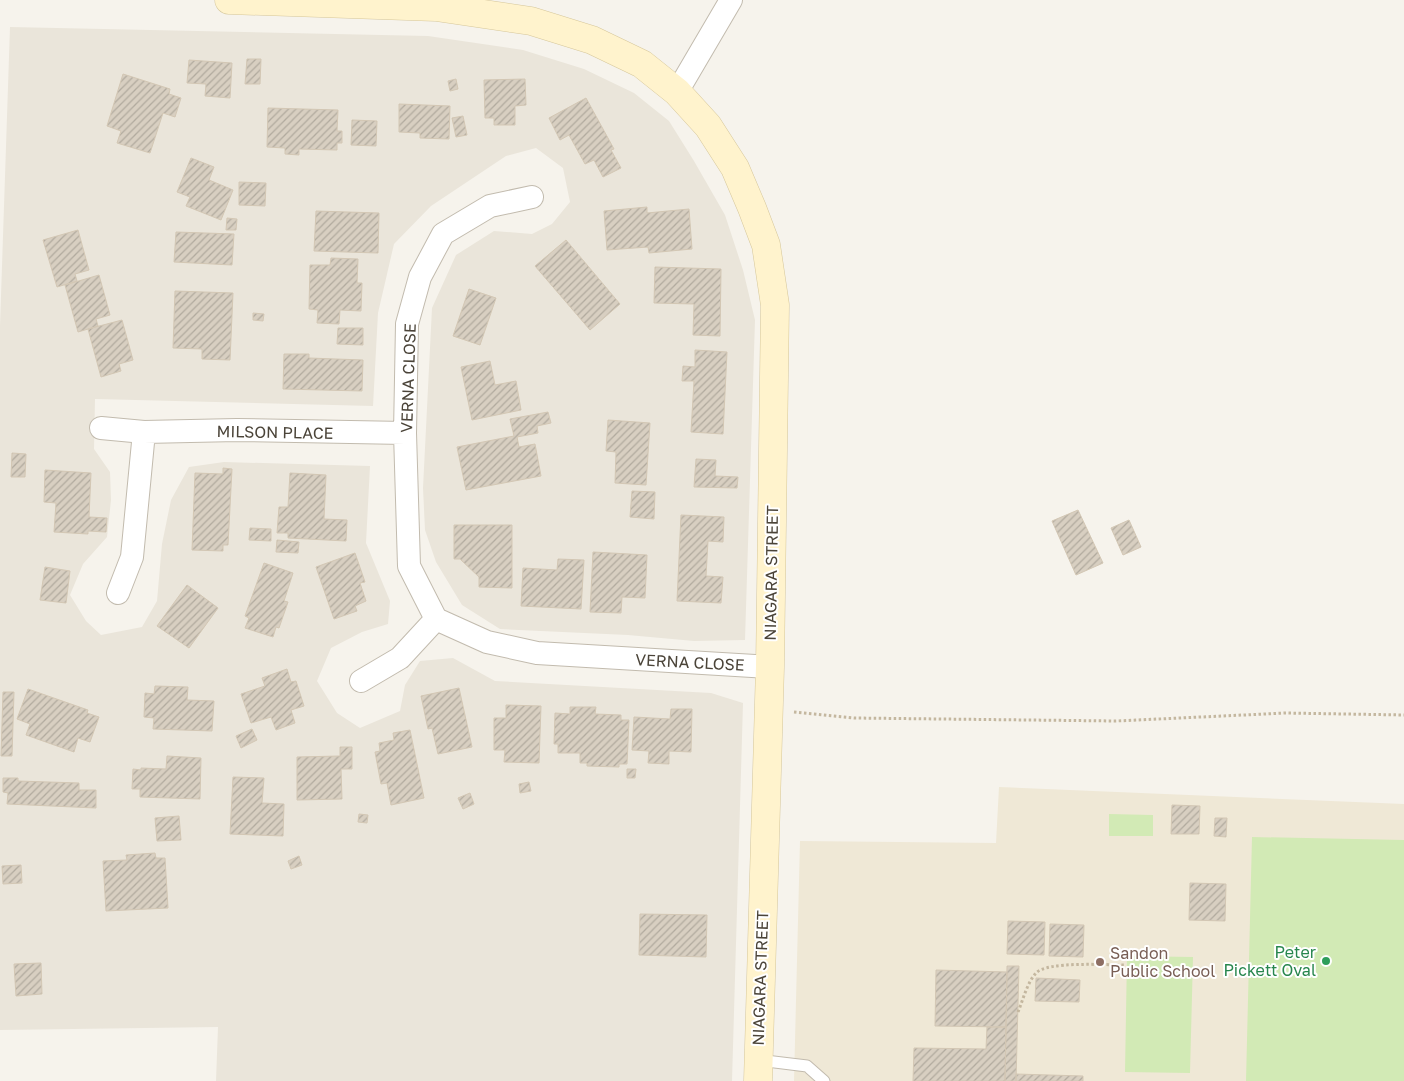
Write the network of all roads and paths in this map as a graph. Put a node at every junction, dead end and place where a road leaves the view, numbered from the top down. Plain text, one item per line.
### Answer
1 (229, 0) edge
2 (730, 0) edge
3 (677, 92) junction
4 (532, 197) dead end
5 (101, 428) dead end
6 (144, 432) junction
7 (405, 434) junction
8 (118, 593) dead end
9 (436, 619) junction
10 (770, 667) junction
11 (361, 681) dead end
12 (788, 712) dead end
13 (1404, 715) edge
14 (1124, 965) dead end
15 (1018, 1012) dead end
16 (758, 1070) edge
17 (824, 1081) edge

1 - 3 street, NIAGARA STREET
2 - 3 street
3 - 10 street, NIAGARA STREET
4 - 7 street, VERNA CLOSE
5 - 6 street, MILSON PLACE
6 - 7 street, MILSON PLACE
6 - 8 street
7 - 9 street, VERNA CLOSE
9 - 10 street, VERNA CLOSE
9 - 11 street
10 - 16 street, NIAGARA STREET
12 - 13 path
14 - 15 path
16 - 17 lane

